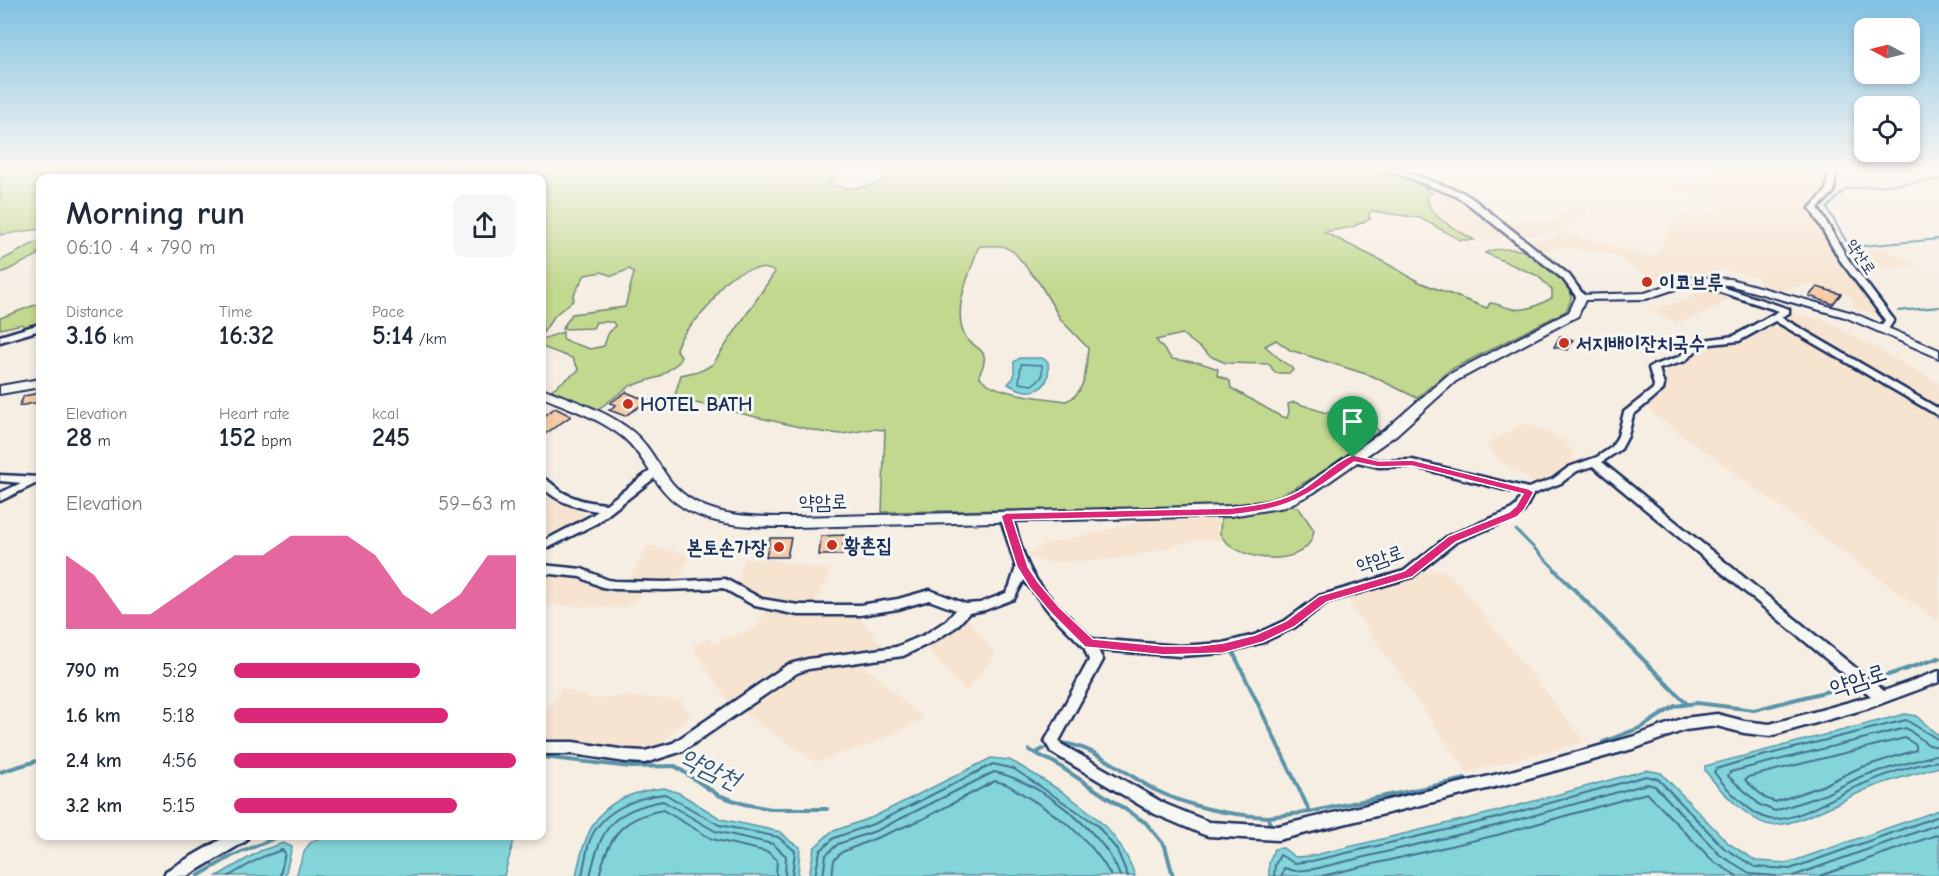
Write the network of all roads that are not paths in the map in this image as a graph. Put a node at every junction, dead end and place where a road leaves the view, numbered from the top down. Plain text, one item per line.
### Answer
1 (1479, 208) edge
2 (1814, 208) edge
3 (1692, 280) junction
4 (1581, 297) junction
5 (1774, 318) junction
6 (36, 328) edge
7 (1884, 329) junction
8 (0, 339) edge
9 (1939, 354) edge
10 (36, 385) edge
11 (0, 390) edge
12 (546, 395) edge
13 (1939, 413) edge
14 (1353, 458) junction
15 (1594, 462) junction
16 (658, 470) junction
17 (0, 478) edge
18 (36, 481) edge
19 (36, 481) edge
20 (546, 484) edge
21 (1529, 492) junction
22 (0, 497) edge
23 (609, 508) junction
24 (1006, 516) junction
25 (546, 545) edge
26 (1022, 567) junction
27 (546, 569) edge
28 (965, 609) junction
29 (1089, 644) junction
30 (1939, 676) edge
31 (1882, 698) junction
32 (546, 748) edge
33 (233, 840) edge
34 (172, 876) edge

1 - 4 street
2 - 7 street, 약산로
3 - 4 street
3 - 5 street
3 - 7 street
4 - 14 street, 약암로
5 - 13 street
5 - 15 street
6 - 8 street
7 - 9 street
10 - 11 street
12 - 16 street, 약암로
14 - 21 street
14 - 24 street, 약암로
15 - 21 street
15 - 31 street
16 - 23 street
16 - 24 street, 약암로
17 - 18 street
19 - 22 street
20 - 23 street
21 - 29 street, 약암로
23 - 25 street
24 - 26 street
26 - 28 street
26 - 29 street
27 - 28 street
28 - 32 street
29 - 31 street, 약암로
30 - 31 street, 약암로
33 - 34 street

